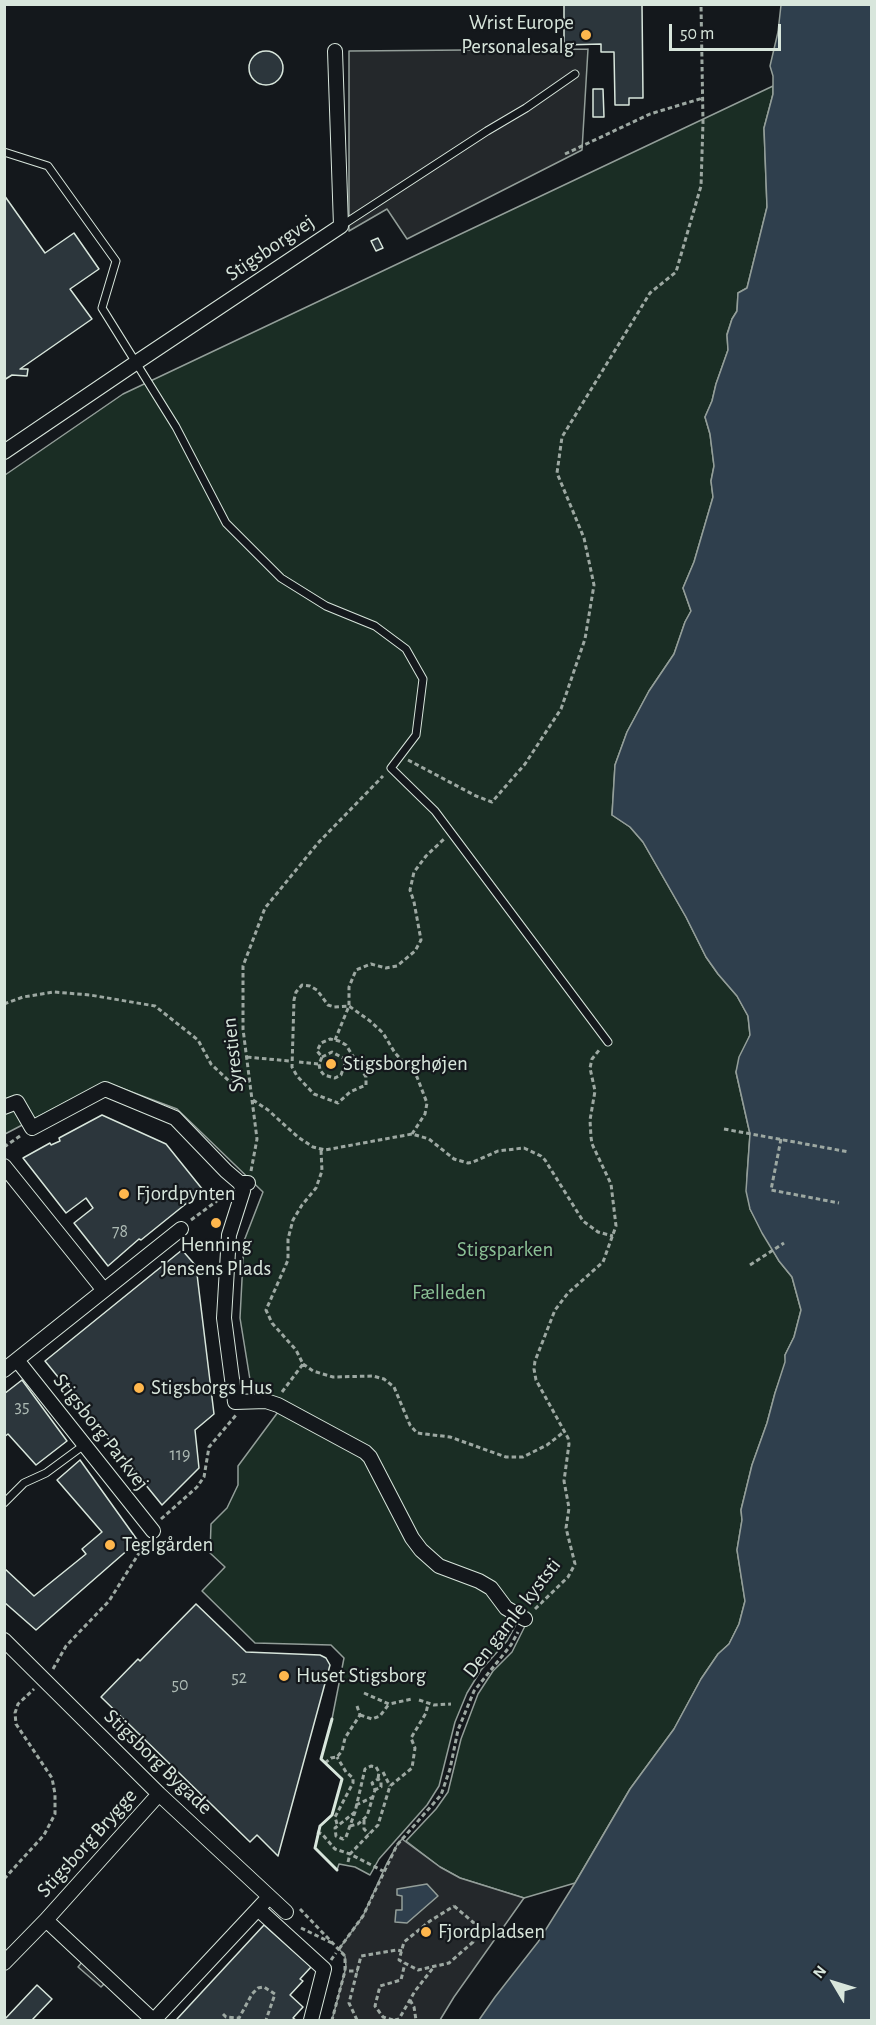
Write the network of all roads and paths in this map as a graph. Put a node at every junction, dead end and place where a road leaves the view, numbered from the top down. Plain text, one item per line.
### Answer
1 (701, 4) edge
2 (335, 51) dead end
3 (575, 74) dead end
4 (703, 98) junction
5 (4, 152) edge
6 (565, 154) dead end
7 (341, 226) junction
8 (136, 362) junction
9 (4, 452) edge
10 (401, 756) junction
11 (391, 768) junction
12 (452, 833) junction
13 (4, 1004) edge
14 (349, 1006) junction
15 (335, 1040) junction
16 (608, 1042) joint
17 (247, 1057) junction
18 (322, 1057) junction
19 (289, 1061) dead end
20 (299, 1062) dead end
21 (319, 1064) junction
22 (250, 1081) junction
23 (253, 1100) junction
24 (4, 1107) edge
25 (32, 1128) junction
26 (724, 1129) dead end
27 (412, 1134) junction
28 (781, 1139) junction
29 (4, 1147) edge
30 (321, 1149) junction
31 (849, 1152) dead end
32 (4, 1166) edge
33 (244, 1183) junction
34 (839, 1203) dead end
35 (180, 1229) joint
36 (613, 1236) junction
37 (784, 1243) dead end
38 (750, 1265) dead end
39 (104, 1289) junction
40 (17, 1360) junction
41 (303, 1364) junction
42 (4, 1370) edge
43 (278, 1405) junction
44 (565, 1431) junction
45 (84, 1445) junction
46 (4, 1503) edge
47 (153, 1531) dead end
48 (525, 1619) junction
49 (4, 1640) edge
50 (43, 1679) junction
51 (364, 1693) dead end
52 (412, 1699) dead end
53 (419, 1700) dead end
54 (389, 1704) junction
55 (428, 1704) junction
56 (451, 1704) dead end
57 (357, 1706) dead end
58 (360, 1715) junction
59 (338, 1757) junction
60 (325, 1763) dead end
61 (383, 1772) dead end
62 (378, 1779) junction
63 (363, 1781) junction
64 (372, 1783) junction
65 (390, 1786) junction
66 (375, 1790) junction
67 (159, 1794) junction
68 (373, 1797) junction
69 (356, 1805) junction
70 (355, 1812) junction
71 (364, 1820) junction
72 (337, 1824) junction
73 (350, 1826) junction
74 (317, 1832) dead end
75 (369, 1834) junction
76 (350, 1854) junction
77 (348, 1862) dead end
78 (383, 1871) junction
79 (4, 1879) edge
80 (269, 1897) junction
81 (258, 1909) junction
82 (286, 1912) joint
83 (46, 1920) junction
84 (338, 1947) junction
85 (402, 1951) junction
86 (4, 1963) edge
87 (405, 1963) junction
88 (434, 1967) junction
89 (349, 1971) dead end
90 (358, 1971) junction
91 (410, 2000) junction
92 (223, 2014) dead end
93 (238, 2019) edge
94 (153, 2020) edge
95 (266, 2020) edge
96 (311, 2020) edge
97 (332, 2020) edge
98 (357, 2020) edge
99 (394, 2020) edge
100 (416, 2020) edge

1 - 4 path
2 - 7 street, Stigsborgvej
3 - 7 lane
4 - 6 path
4 - 10 path
5 - 8 lane
7 - 8 street, Stigsborgvej
8 - 9 street, Stigsborgvej
8 - 10 lane
10 - 11 lane
11 - 12 lane
11 - 17 path, Syrestien
12 - 14 path
12 - 16 lane
13 - 22 path
14 - 15 path
14 - 15 path
14 - 27 path
15 - 18 path
16 - 36 path, Den gamle kyststi
17 - 19 path
17 - 22 path, Syrestien
18 - 21 path
18 - 21 path
20 - 21 path
22 - 23 path, Syrestien
23 - 30 path
23 - 33 path, Syrestien
24 - 25 street
25 - 29 path
25 - 33 street
26 - 28 path
27 - 30 path
27 - 36 path
28 - 31 path
28 - 34 path
30 - 41 path
32 - 39 street
33 - 35 path
33 - 43 street
35 - 39 street
36 - 44 path, Den gamle kyststi
37 - 38 path
39 - 40 street
40 - 42 street
40 - 45 street, Stigsborg Parkvej
41 - 43 path
41 - 44 path
43 - 48 street
44 - 48 path, Den gamle kyststi
45 - 46 lane
45 - 47 street, Stigsborg Parkvej
48 - 78 path, Den gamle kyststi
49 - 50 street, Stigsborg Bygade
50 - 67 street, Stigsborg Bygade
50 - 79 path
51 - 54 path
52 - 54 path
53 - 55 path
54 - 58 path
55 - 56 path
55 - 65 path
57 - 58 path
58 - 59 path
59 - 60 path
59 - 72 path
61 - 65 path
62 - 63 path
62 - 64 path
62 - 66 path
63 - 64 path
63 - 69 path
64 - 66 path
65 - 75 path
66 - 68 path
67 - 80 street, Stigsborg Bygade
67 - 83 street, Stigsborg Brygge
68 - 69 path
68 - 71 path
69 - 70 path
70 - 72 path
70 - 73 path
71 - 73 path
71 - 75 path
72 - 73 path
74 - 76 path
75 - 76 path
76 - 77 path
76 - 78 path
78 - 84 path, Den gamle kyststi
80 - 81 street, Stigsborg Brygge
80 - 82 street, Stigsborg Bygade
81 - 94 street, Stigsborg Brygge
81 - 96 street
82 - 84 path
83 - 86 street, Stigsborg Brygge
83 - 94 street, Stigsborg Brygge
84 - 97 path
85 - 87 path
85 - 88 path
85 - 90 path
87 - 88 path
87 - 99 path
88 - 91 path
89 - 90 path
90 - 98 path
91 - 99 path
91 - 100 path
92 - 93 path
93 - 95 path

